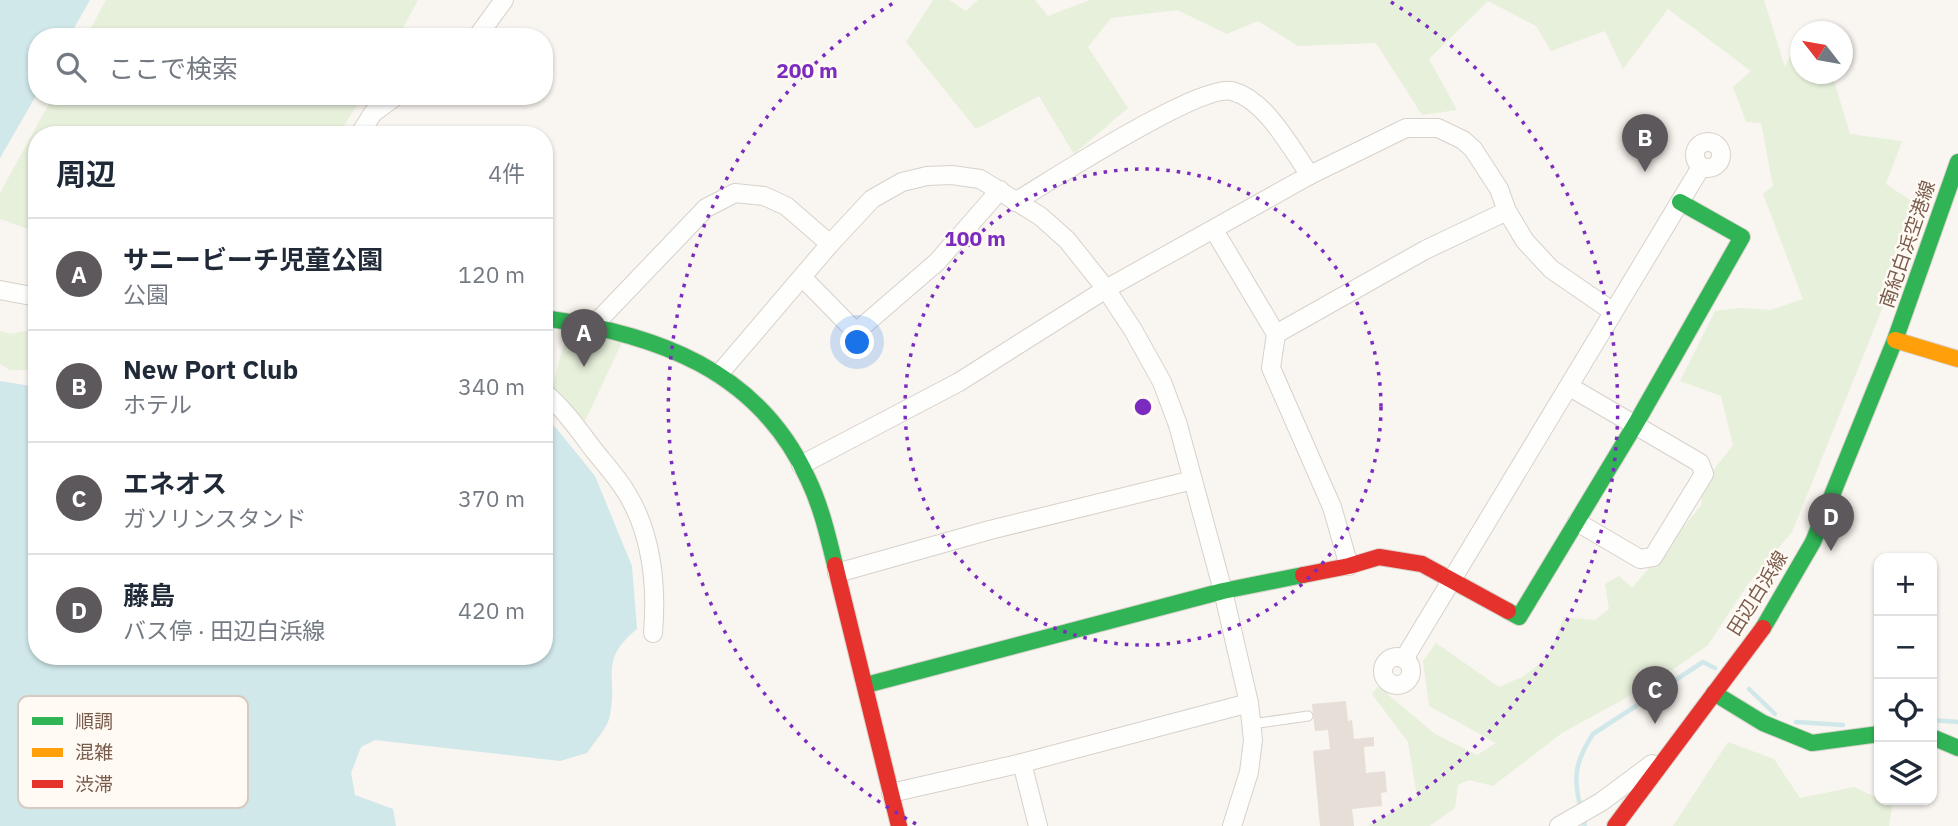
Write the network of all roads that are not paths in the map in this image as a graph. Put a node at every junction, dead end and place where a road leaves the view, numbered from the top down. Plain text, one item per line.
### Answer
1 (504, 0) edge
2 (484, 28) edge
3 (384, 105) edge
4 (365, 126) edge
5 (1958, 162) edge
6 (1701, 167) dead end
7 (1310, 175) junction
8 (1000, 190) junction
9 (1015, 202) junction
10 (1680, 202) junction
11 (1507, 211) junction
12 (1214, 230) junction
13 (831, 244) junction
14 (803, 278) junction
15 (1106, 289) junction
16 (0, 290) edge
17 (28, 295) edge
18 (1612, 311) junction
19 (553, 319) edge
20 (594, 325) junction
21 (1276, 334) junction
22 (1895, 340) junction
23 (1958, 359) edge
24 (719, 374) junction
25 (1570, 387) junction
26 (553, 400) edge
27 (1635, 425) junction
28 (801, 465) junction
29 (1193, 480) junction
30 (1577, 522) junction
31 (1349, 566) junction
32 (837, 573) junction
33 (1451, 578) junction
34 (1223, 591) junction
35 (653, 632) dead end
36 (1404, 659) dead end
37 (866, 685) junction
38 (1714, 693) junction
39 (1249, 703) junction
40 (1308, 716) dead end
41 (1252, 724) junction
42 (1874, 735) edge
43 (1937, 739) edge
44 (1958, 748) edge
45 (1672, 750) junction
46 (1022, 763) junction
47 (891, 793) junction
48 (899, 826) edge
49 (1038, 826) edge
50 (1232, 826) edge
51 (1559, 826) edge
52 (1615, 826) edge

1 - 2 street
3 - 4 street
5 - 22 street, 南紀白浜空港線
6 - 10 street
7 - 9 street
7 - 11 street
7 - 12 street
8 - 9 street
8 - 13 street
8 - 14 street
9 - 15 street
10 - 18 street
10 - 27 street
11 - 18 street
11 - 21 street
12 - 15 street
12 - 21 street
13 - 14 street
13 - 20 street
14 - 24 street
15 - 28 street
15 - 29 street
16 - 17 street
18 - 25 street
19 - 20 street
20 - 24 street
21 - 31 street
22 - 23 street
22 - 38 street, 田辺白浜線
24 - 28 street
25 - 27 street
25 - 33 street
26 - 35 street
27 - 30 street
27 - 30 street
28 - 32 street
29 - 32 street
29 - 34 street
30 - 33 street
31 - 33 street
31 - 34 street
32 - 37 street
33 - 36 street
34 - 37 street
34 - 39 street
37 - 47 street
38 - 42 street
38 - 45 street, 田辺白浜線
39 - 41 street
39 - 46 street
40 - 41 lane
41 - 50 street
43 - 44 street
45 - 51 street
45 - 52 street, 田辺白浜線
46 - 47 street
46 - 49 street
47 - 48 street

